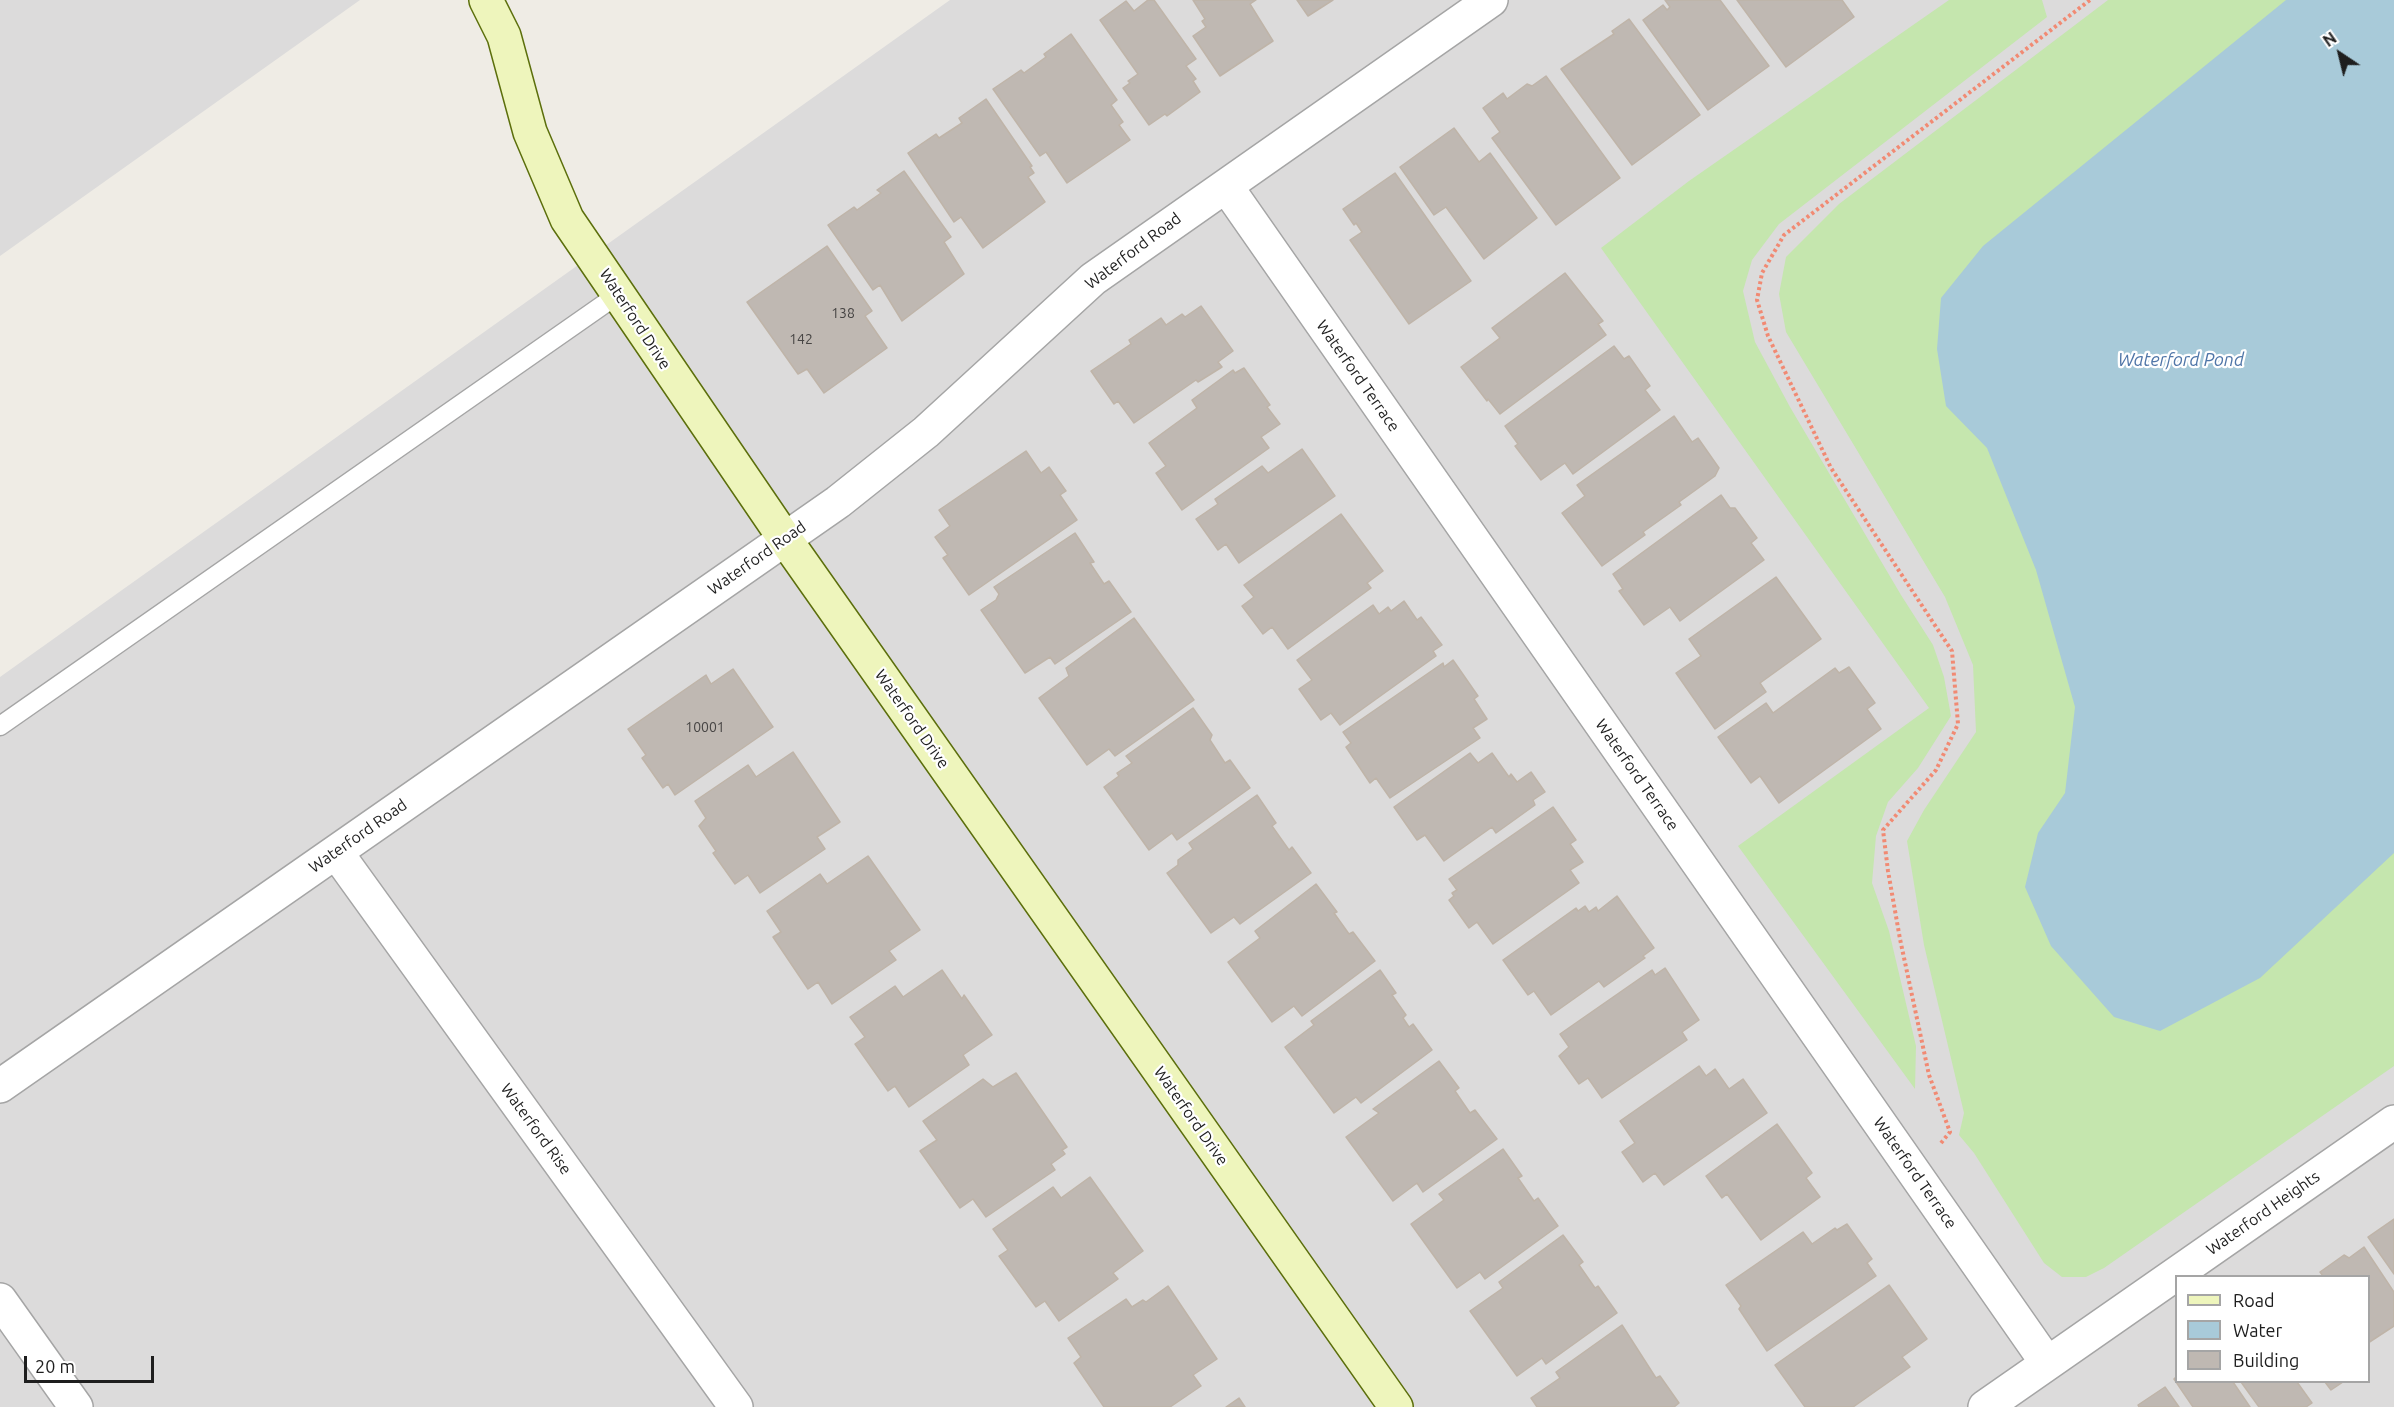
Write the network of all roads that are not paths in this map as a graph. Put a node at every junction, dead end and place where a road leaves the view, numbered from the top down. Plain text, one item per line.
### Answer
1 (486, 0) edge
2 (1491, 0) edge
3 (1226, 186) junction
4 (620, 293) junction
5 (785, 539) junction
6 (0, 726) edge
7 (336, 852) junction
8 (0, 1086) edge
9 (2394, 1122) edge
10 (0, 1300) edge
11 (2047, 1363) junction
12 (76, 1407) edge
13 (736, 1407) edge
14 (1396, 1407) edge
15 (1985, 1407) edge

1 - 4 street, Waterford Drive
2 - 3 street, Waterford Road
3 - 5 street, Waterford Road
3 - 11 street, Waterford Terrace
4 - 5 street, Waterford Drive
4 - 6 lane
5 - 7 street, Waterford Road
5 - 14 street, Waterford Drive
7 - 8 street, Waterford Road
7 - 13 street, Waterford Rise
9 - 11 street, Waterford Heights
10 - 12 street
11 - 15 street, Waterford Heights

